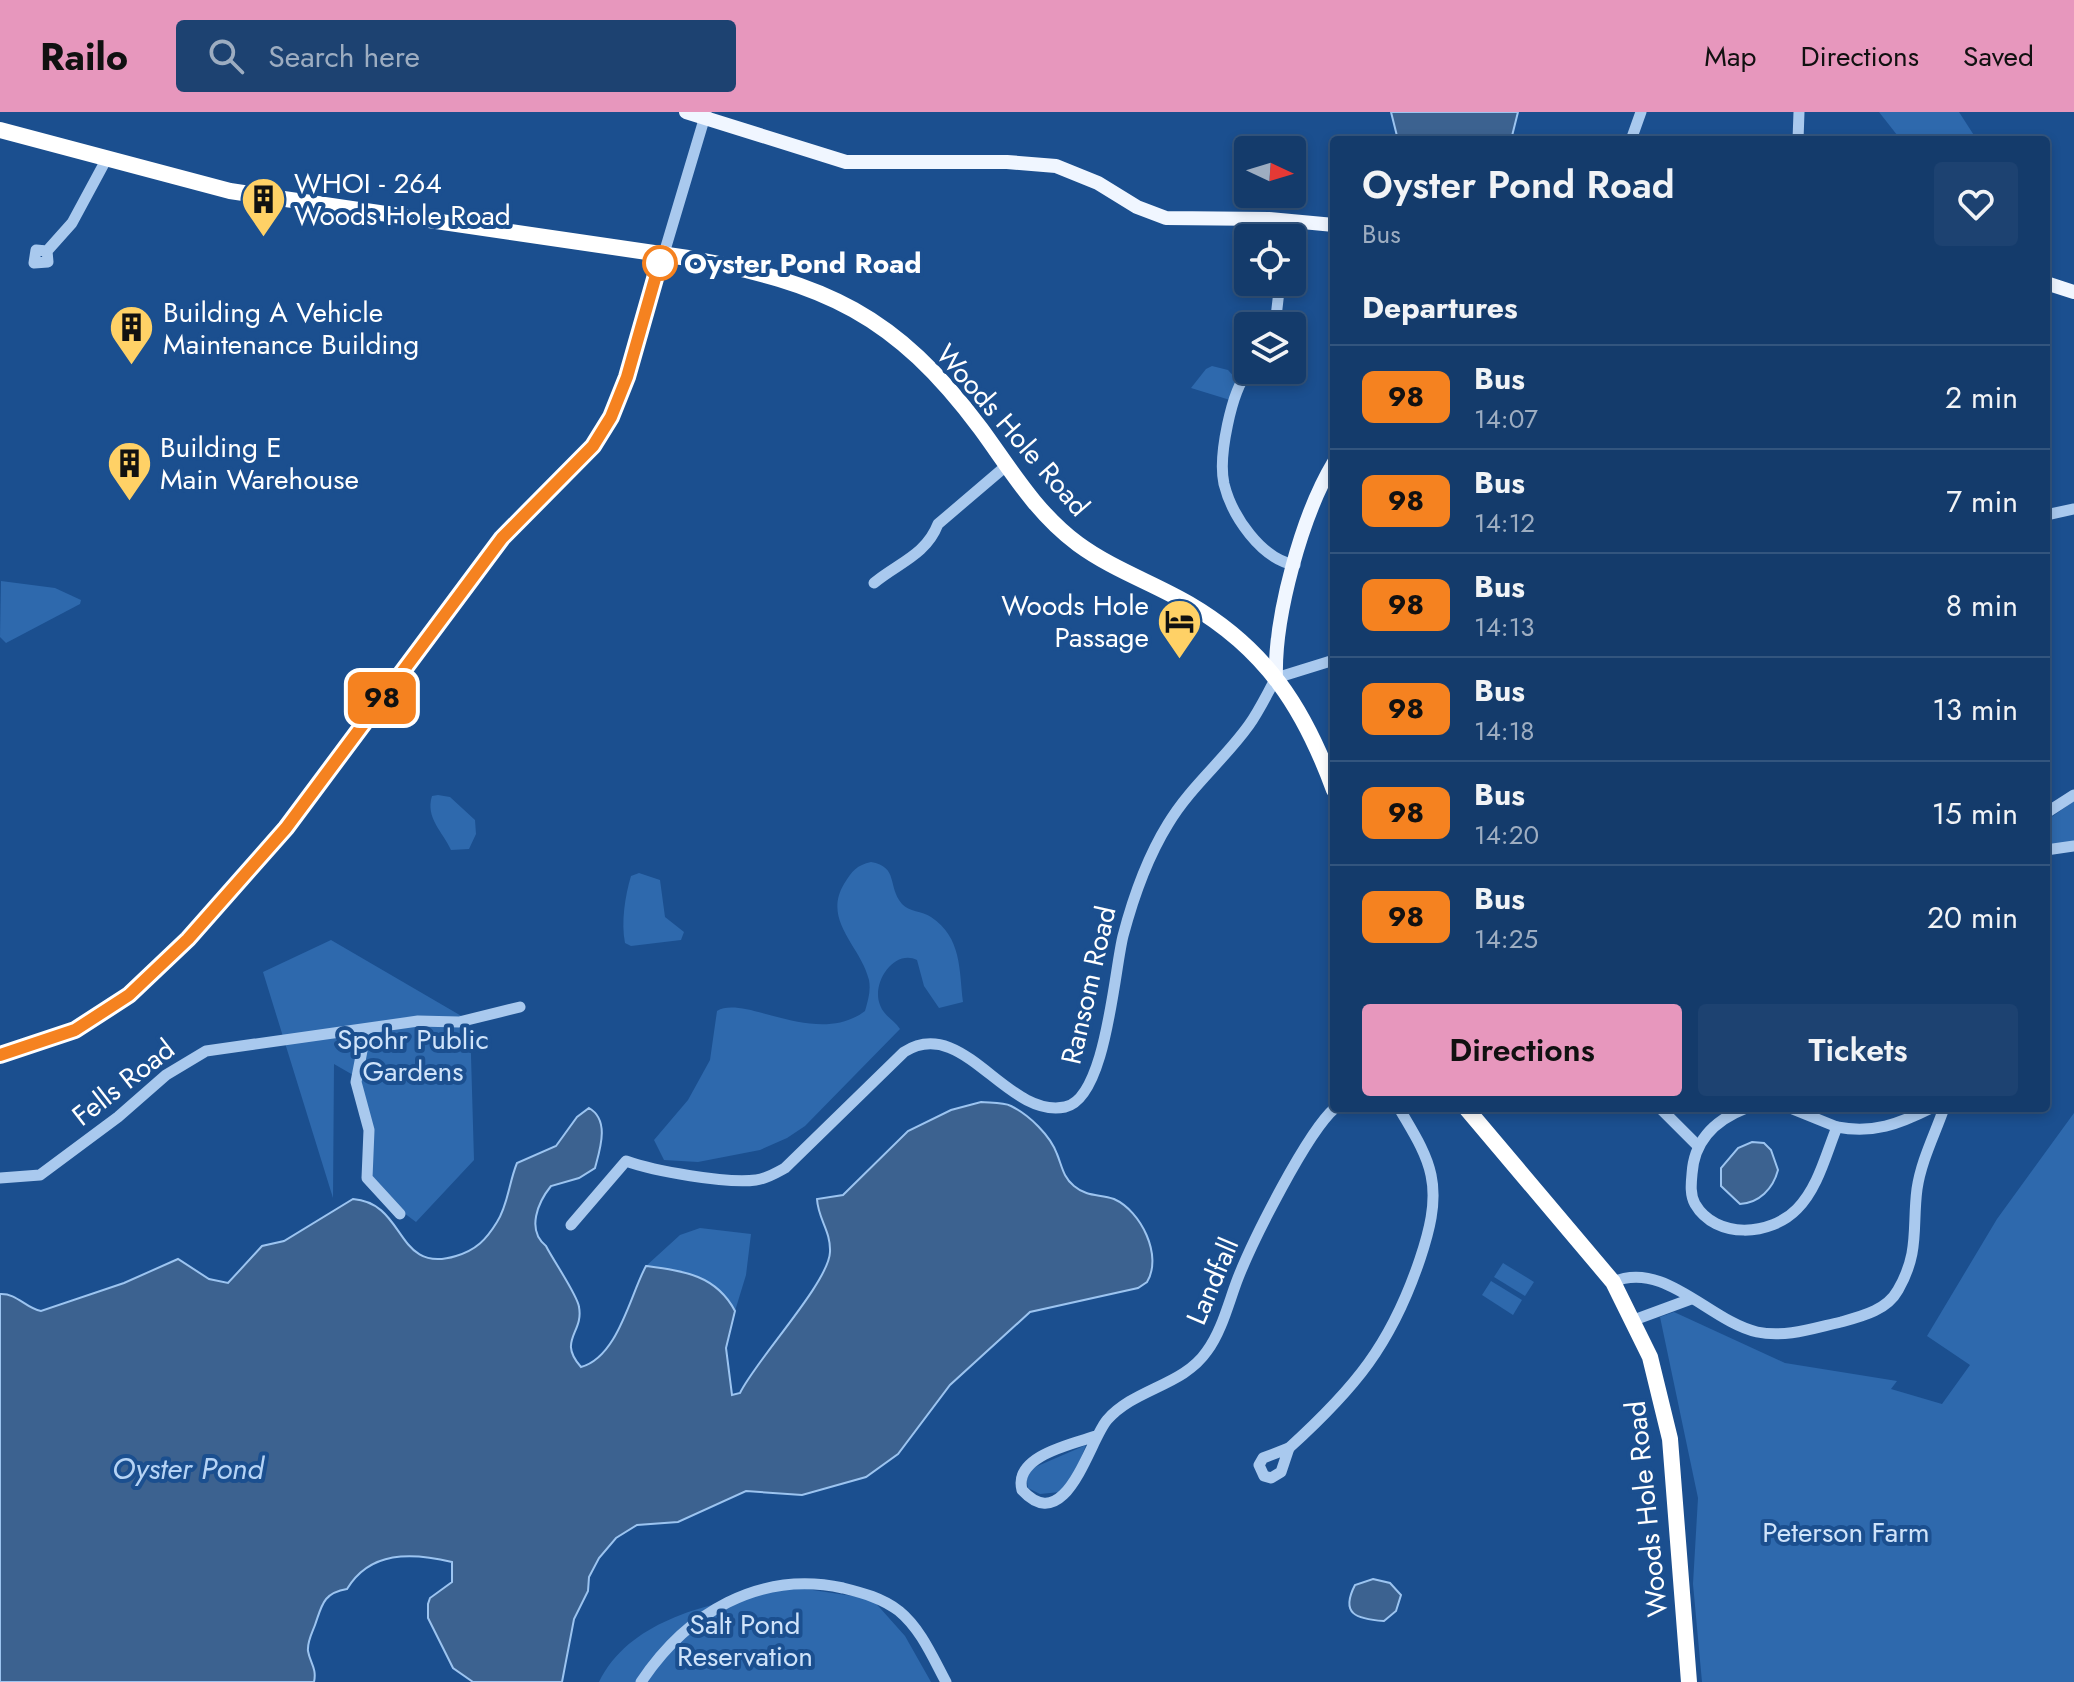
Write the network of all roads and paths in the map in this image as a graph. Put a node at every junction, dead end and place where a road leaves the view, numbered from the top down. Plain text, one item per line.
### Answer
1 (686, 112) edge
2 (1641, 112) edge
3 (1799, 112) edge
4 (705, 115) edge
5 (0, 130) edge
6 (1632, 136) edge
7 (1798, 136) edge
8 (106, 160) junction
9 (1285, 220) junction
10 (1285, 224) edge
11 (1330, 225) edge
12 (47, 251) dead end
13 (662, 254) junction
14 (2050, 284) edge
15 (2074, 292) edge
16 (1239, 384) edge
17 (1006, 466) junction
18 (1330, 470) edge
19 (2074, 509) edge
20 (2050, 514) edge
21 (1295, 565) junction
22 (874, 583) dead end
23 (1330, 661) edge
24 (1276, 678) junction
25 (1330, 779) edge
26 (2074, 795) edge
27 (2050, 810) edge
28 (2074, 846) edge
29 (2050, 849) edge
30 (520, 1007) dead end
31 (366, 1030) junction
32 (0, 1055) edge
33 (1331, 1112) edge
34 (1401, 1112) edge
35 (1469, 1112) edge
36 (1664, 1112) edge
37 (1739, 1112) edge
38 (1800, 1112) edge
39 (1923, 1112) edge
40 (1943, 1112) edge
41 (1837, 1127) junction
42 (1698, 1146) junction
43 (0, 1178) edge
44 (400, 1214) dead end
45 (571, 1225) dead end
46 (1613, 1282) junction
47 (1691, 1299) junction
48 (1634, 1320) junction
49 (1096, 1436) junction
50 (1289, 1448) dead end
51 (641, 1682) edge
52 (946, 1682) edge
53 (1689, 1682) edge

1 - 4 main road
2 - 6 street
3 - 7 street
4 - 9 main road
4 - 13 street
5 - 8 highway, Woods Hole Road
8 - 12 street
8 - 13 highway, Woods Hole Road
9 - 10 street
9 - 11 main road
13 - 17 highway, Woods Hole Road
13 - 32 street
14 - 15 main road
16 - 21 street
17 - 22 street
17 - 24 highway, Woods Hole Road
18 - 21 main road, Ransom Road
19 - 20 street
21 - 24 main road, Ransom Road
23 - 24 street
24 - 25 highway, Woods Hole Road
24 - 45 street, Ransom Road
26 - 27 street
28 - 29 street
30 - 31 street, Fells Road
31 - 43 street, Fells Road
31 - 44 street
33 - 49 street, Landfall
34 - 50 street
35 - 46 highway, Woods Hole Road
36 - 42 street
37 - 42 street
38 - 41 street
39 - 41 street
40 - 47 street
41 - 42 street
46 - 47 street
46 - 48 highway, Woods Hole Road
47 - 48 street
48 - 53 highway, Woods Hole Road
49 - 49 street, Landfall
51 - 52 street

